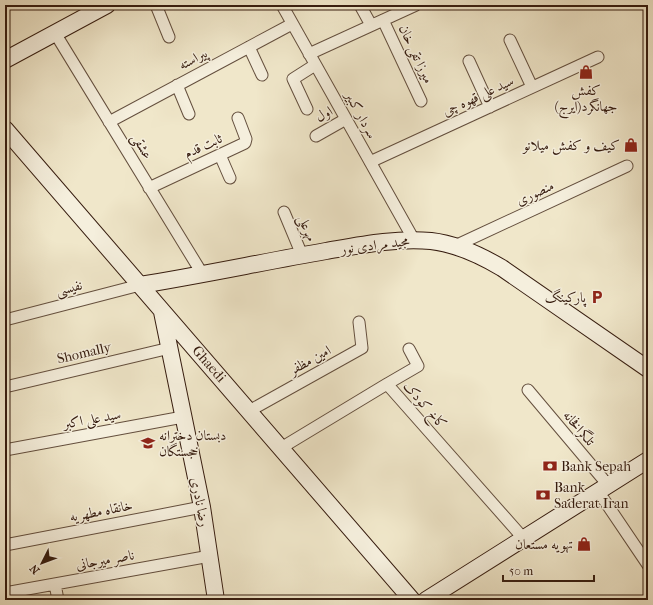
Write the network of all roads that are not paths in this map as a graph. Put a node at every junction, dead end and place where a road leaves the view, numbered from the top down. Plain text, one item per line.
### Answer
1 (107, 5) edge
2 (156, 5) edge
3 (282, 5) edge
4 (360, 5) edge
5 (416, 5) edge
6 (86, 10) edge
7 (383, 20) junction
8 (292, 24) junction
9 (371, 25) junction
10 (55, 33) junction
11 (169, 37) dead end
12 (510, 40) dead end
13 (249, 47) junction
14 (309, 54) junction
15 (598, 57) dead end
16 (5, 60) edge
17 (469, 61) dead end
18 (315, 65) junction
19 (262, 75) dead end
20 (177, 85) junction
21 (532, 87) junction
22 (421, 101) dead end
23 (490, 107) junction
24 (307, 109) dead end
25 (189, 114) dead end
26 (238, 118) dead end
27 (346, 119) junction
28 (109, 122) junction
29 (5, 129) edge
30 (316, 136) dead end
31 (220, 154) junction
32 (370, 162) junction
33 (627, 166) dead end
34 (230, 178) dead end
35 (149, 188) junction
36 (284, 212) dead end
37 (414, 240) junction
38 (455, 246) junction
39 (302, 255) junction
40 (203, 275) junction
41 (140, 285) junction
42 (162, 310) junction
43 (5, 320) edge
44 (359, 322) dead end
45 (170, 348) junction
46 (409, 349) dead end
47 (648, 369) edge
48 (387, 384) junction
49 (5, 387) edge
50 (528, 390) dead end
51 (249, 411) junction
52 (184, 417) junction
53 (280, 448) junction
54 (5, 450) edge
55 (648, 460) edge
56 (603, 488) junction
57 (202, 507) junction
58 (524, 538) junction
59 (5, 544) edge
60 (210, 556) junction
61 (648, 565) edge
62 (55, 584) junction
63 (5, 594) edge
64 (58, 600) edge
65 (216, 600) edge
66 (412, 600) edge
67 (426, 600) edge

1 - 6 street
2 - 11 street
3 - 8 street, سردار کبیر
4 - 9 street
5 - 7 street
6 - 10 street
7 - 9 street
7 - 22 street, میرزا تقی خان
8 - 13 street, پیراسته
8 - 14 street, سردار کبیر
9 - 14 street
10 - 16 street
10 - 28 street, عشقی
12 - 21 street
13 - 19 street
13 - 20 street, پیراسته
14 - 18 street, سردار کبیر
15 - 21 street, سید علی قهوه چی
17 - 23 street
18 - 24 street
18 - 27 street, سردار کبیر
20 - 25 street
20 - 28 street, پیراسته
21 - 23 street, سید علی قهوه چی
23 - 32 street, سید علی قهوه چی
26 - 31 street, ثابت قدم
27 - 30 street, اول
27 - 32 street, سردار کبیر
28 - 35 street, عشقی
29 - 41 street, Ghaedi
31 - 34 street
31 - 35 street, ثابت قدم
32 - 37 street, سردار کبیر
33 - 38 street, منصوری
35 - 40 street, عشقی
36 - 39 street, مهرعلی
37 - 38 street, مجید مرادی نور
37 - 39 street, مجید مرادی نور
38 - 47 street, مجید مرادی نور
39 - 40 street, مجید مرادی نور
40 - 41 street, مجید مرادی نور
41 - 42 street, Ghaedi
41 - 43 street, نفیسی
42 - 45 street, رضا نادری
42 - 51 street, Ghaedi
44 - 51 street, امین مظفر
45 - 49 street, Shomally
45 - 52 street, رضا نادری
46 - 48 street
48 - 53 street, کاخ کودک
48 - 58 street, کاخ کودک
50 - 56 street, تلگرافخانه
51 - 53 street, Ghaedi
52 - 54 street, سید علی اکبر
52 - 57 street, رضا نادری
53 - 66 street, Ghaedi
55 - 56 street
56 - 58 street
56 - 61 street, تلگرافخانه
57 - 59 street, خانقاه مطهریه
57 - 60 street, رضا نادری
58 - 67 street
60 - 62 street, ناصر میرجانی
60 - 65 street, رضا نادری
62 - 63 street, ناصر میرجانی
62 - 64 street

